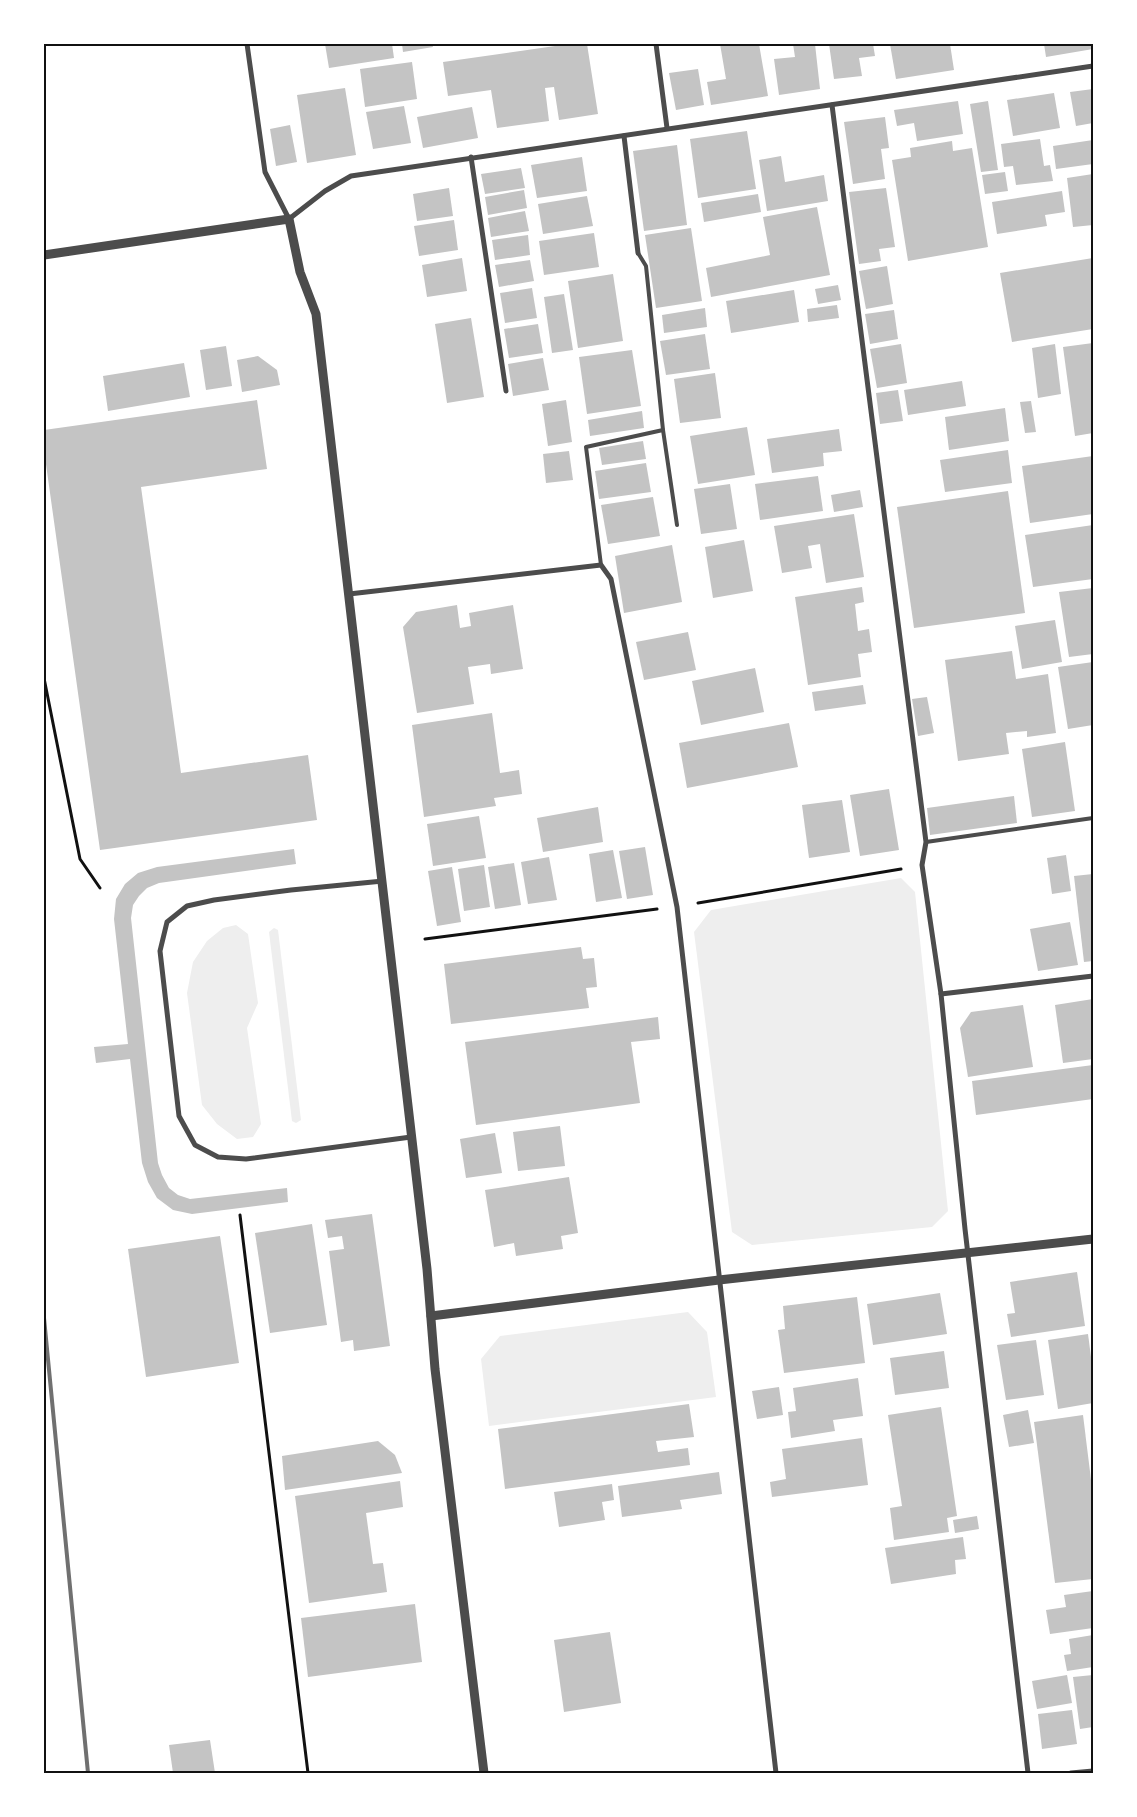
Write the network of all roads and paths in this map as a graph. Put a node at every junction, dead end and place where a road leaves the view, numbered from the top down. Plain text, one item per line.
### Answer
1 (247, 44) edge
2 (656, 44) edge
3 (1093, 66) edge
4 (832, 105) junction
5 (667, 128) junction
6 (624, 136) junction
7 (471, 157) junction
8 (290, 219) junction
9 (638, 253) joint
10 (44, 255) edge
11 (506, 391) dead end
12 (663, 430) junction
13 (677, 525) dead end
14 (601, 565) junction
15 (349, 594) junction
16 (44, 678) edge
17 (1093, 818) edge
18 (926, 842) junction
19 (383, 881) junction
20 (100, 888) dead end
21 (1093, 976) edge
22 (941, 994) junction
23 (411, 1138) junction
24 (240, 1214) dead end
25 (1093, 1238) edge
26 (968, 1252) junction
27 (719, 1280) junction
28 (431, 1316) junction
29 (1093, 1771) edge
30 (308, 1773) edge
31 (484, 1773) edge
32 (776, 1773) edge
33 (1028, 1773) edge
34 (1072, 1773) edge

1 - 8 street
2 - 5 street
3 - 4 street
4 - 5 street
4 - 18 street
5 - 6 street
6 - 7 street
6 - 9 street
7 - 8 street
7 - 11 street
8 - 10 street
8 - 15 street
9 - 12 lane
12 - 13 lane
12 - 14 lane
14 - 15 street
14 - 27 street
15 - 19 street
16 - 20 path
17 - 18 lane
18 - 22 street
19 - 23 street
19 - 23 street
21 - 22 street
22 - 26 street
23 - 28 street
24 - 30 path
25 - 26 street
26 - 27 street
26 - 33 street
27 - 28 street
27 - 32 street
28 - 31 street
29 - 34 street

